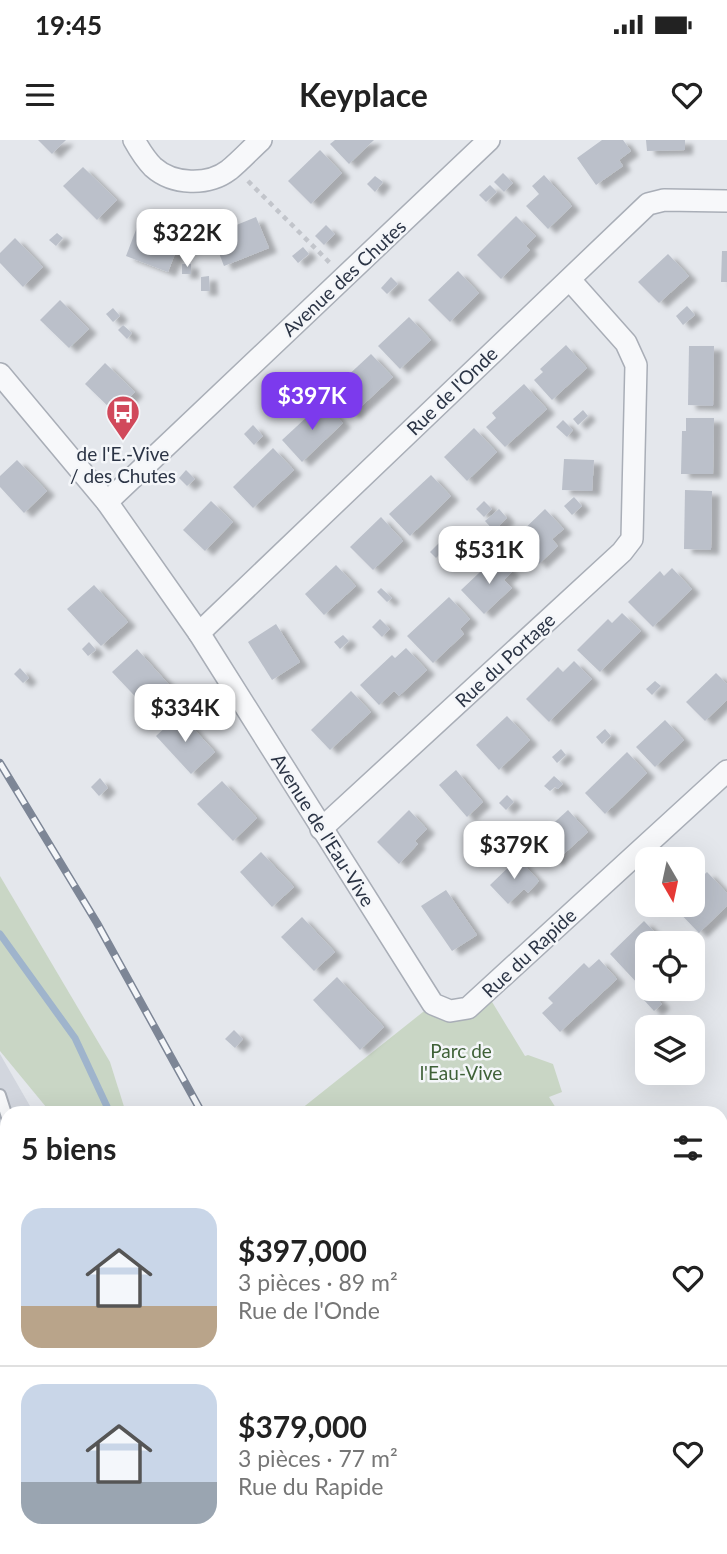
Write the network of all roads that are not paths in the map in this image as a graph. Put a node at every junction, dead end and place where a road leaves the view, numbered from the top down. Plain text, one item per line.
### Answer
1 (134, 140) edge
2 (261, 140) edge
3 (489, 140) edge
4 (727, 201) edge
5 (570, 280) junction
6 (0, 374) edge
7 (107, 502) junction
8 (198, 633) junction
9 (727, 771) edge
10 (321, 829) junction
11 (450, 1011) joint

1 - 2 street
3 - 7 street, Avenue des Chutes
4 - 5 street, Rue de l'Onde
5 - 8 street, Rue de l'Onde
5 - 10 street, Rue du Portage
6 - 7 street, Avenue de l'Eau-Vive
7 - 8 street, Avenue de l'Eau-Vive
8 - 10 street, Avenue de l'Eau-Vive
9 - 11 street, Rue du Rapide
10 - 11 street, Avenue de l'Eau-Vive

